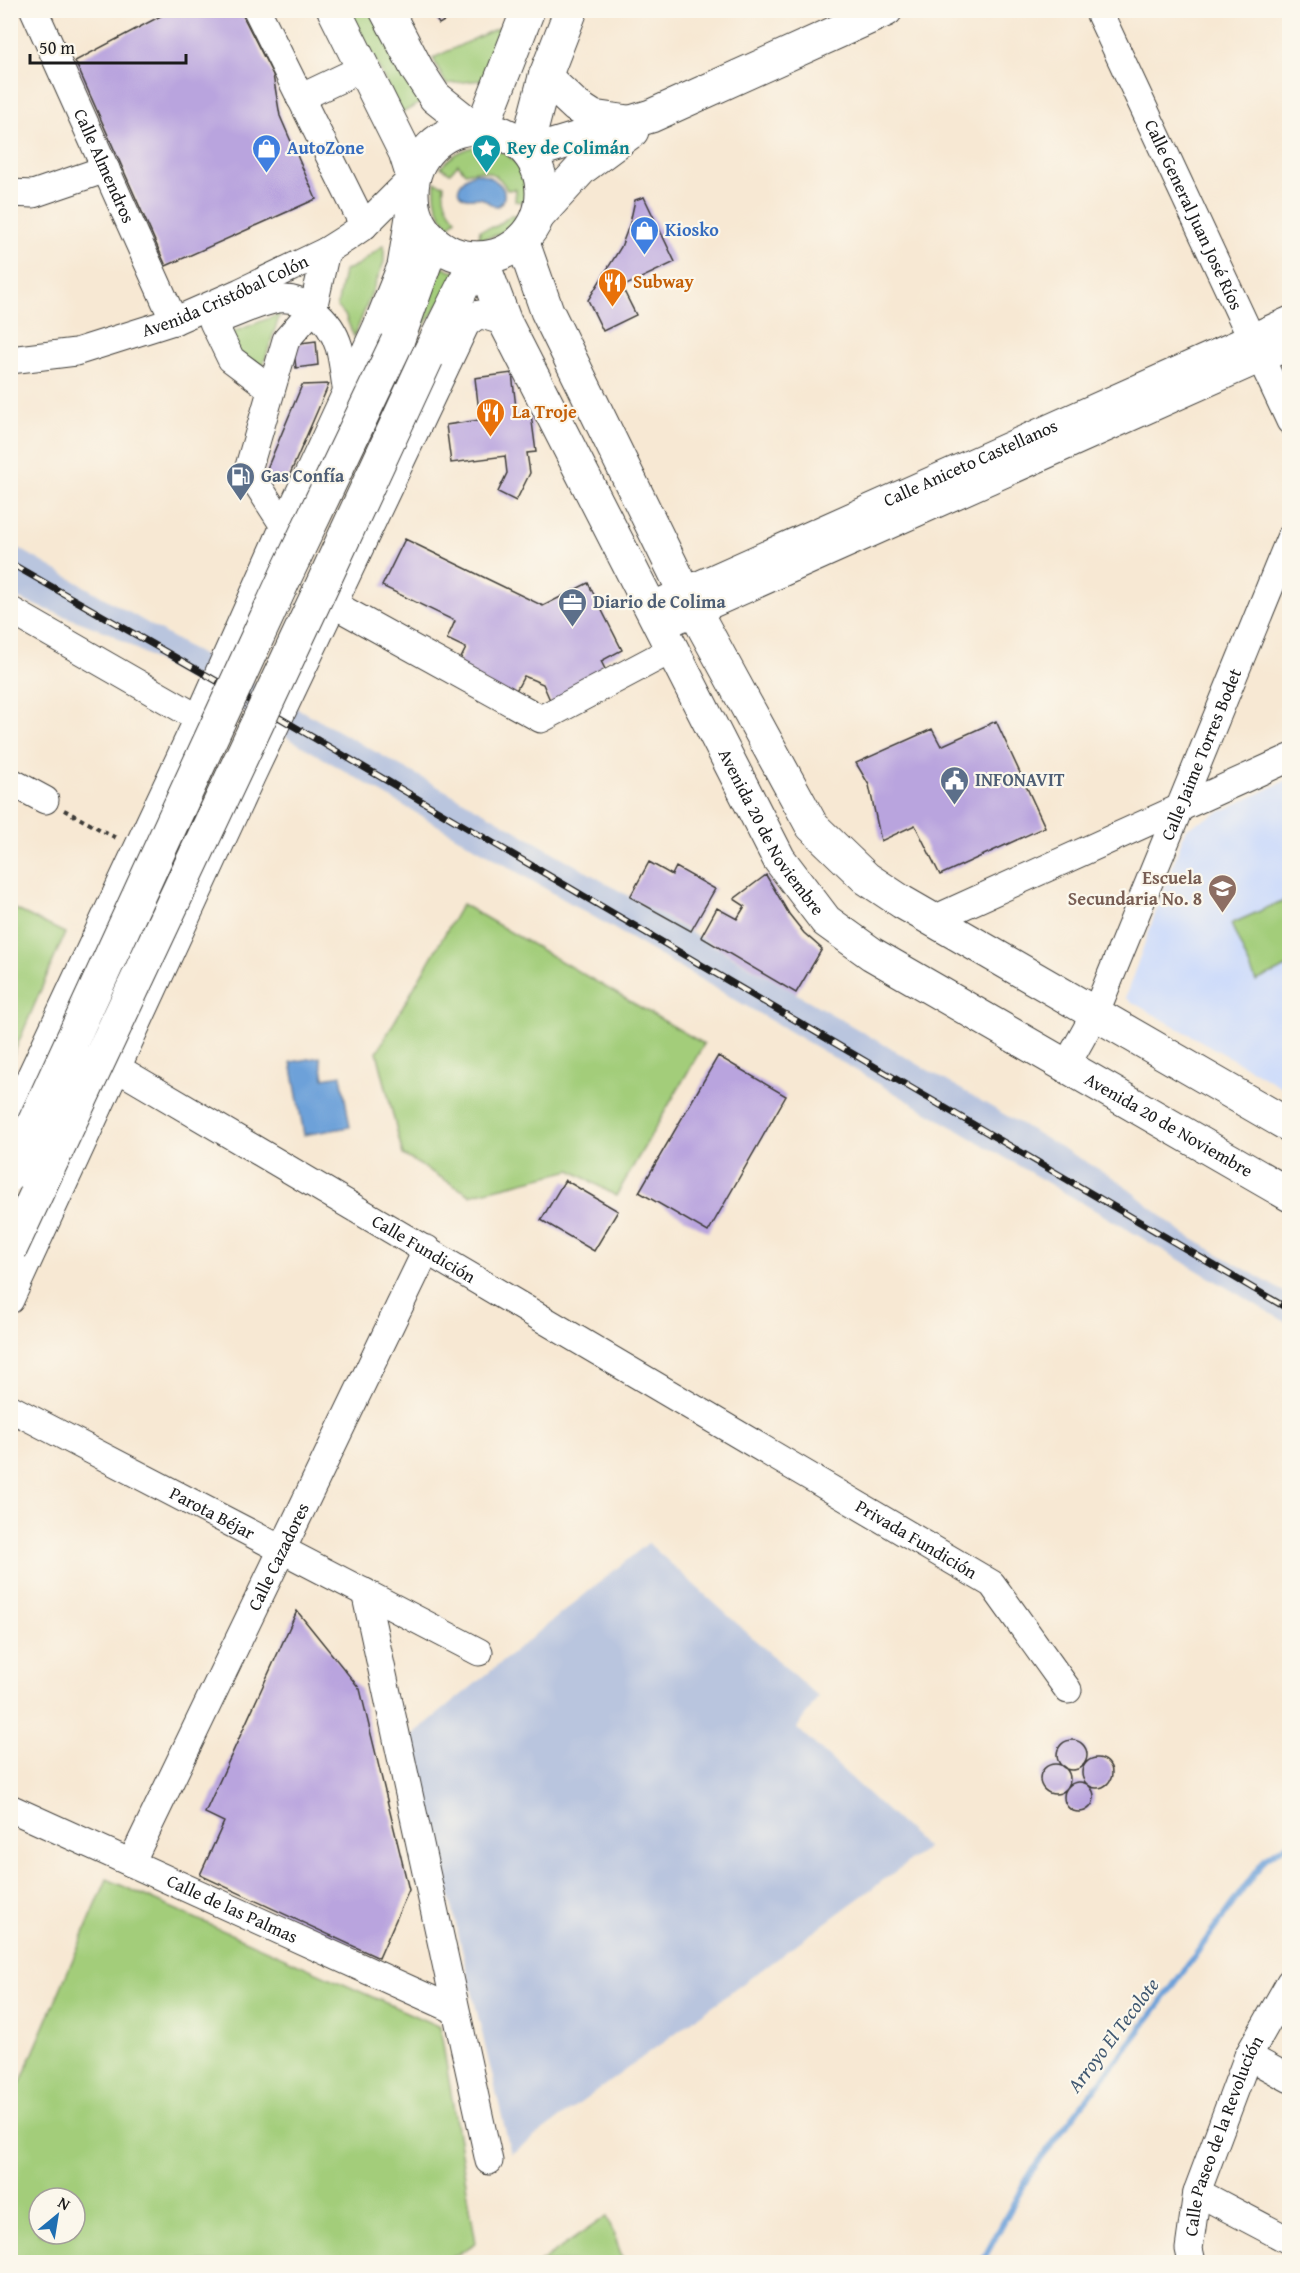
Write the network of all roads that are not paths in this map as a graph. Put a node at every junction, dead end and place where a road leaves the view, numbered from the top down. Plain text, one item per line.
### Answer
1 (34, 10) edge
2 (256, 10) edge
3 (334, 10) edge
4 (387, 10) edge
5 (528, 10) edge
6 (572, 10) edge
7 (886, 10) edge
8 (1098, 10) edge
9 (363, 68) junction
10 (545, 77) junction
11 (300, 98) junction
12 (641, 119) junction
13 (478, 128) junction
14 (528, 152) junction
15 (106, 169) junction
16 (412, 188) junction
17 (10, 193) edge
18 (363, 226) junction
19 (530, 228) junction
20 (433, 241) junction
21 (326, 251) junction
22 (478, 258) junction
23 (313, 309) junction
24 (1290, 320) edge
25 (174, 321) junction
26 (213, 322) junction
27 (505, 322) junction
28 (1290, 346) edge
29 (1256, 349) junction
30 (10, 360) edge
31 (271, 389) junction
32 (347, 392) junction
33 (1290, 421) edge
34 (284, 526) junction
35 (1290, 538) edge
36 (690, 601) junction
37 (333, 604) junction
38 (10, 610) edge
39 (662, 627) junction
40 (237, 630) junction
41 (304, 668) junction
42 (201, 712) junction
43 (270, 739) junction
44 (1290, 758) edge
45 (10, 781) edge
46 (45, 800) road end
47 (1179, 807) junction
48 (932, 920) junction
49 (1095, 1014) junction
50 (1066, 1066) junction
51 (117, 1068) junction
52 (10, 1120) edge
53 (1290, 1126) edge
54 (10, 1175) edge
55 (1290, 1196) edge
56 (427, 1249) junction
57 (10, 1250) edge
58 (10, 1300) edge
59 (10, 1408) edge
60 (730, 1429) joint
61 (282, 1549) junction
62 (365, 1592) junction
63 (479, 1652) dead end
64 (1068, 1690) dead end
65 (10, 1808) edge
66 (131, 1863) junction
67 (1290, 1982) edge
68 (455, 2010) junction
69 (1248, 2056) junction
70 (1290, 2079) edge
71 (489, 2161) dead end
72 (1197, 2192) junction
73 (1290, 2241) edge
74 (1192, 2262) edge

1 - 15 street, Calle Almendros
2 - 11 street
3 - 9 main road
4 - 13 main road
5 - 13 main road
6 - 10 main road
7 - 12 main road
8 - 29 street, Calle General Juan José Ríos
9 - 11 street
9 - 16 main road
10 - 12 main road
10 - 14 main road
11 - 18 street
12 - 14 main road
12 - 19 main road
13 - 14 main road
13 - 16 main road
14 - 19 main road
15 - 17 street
15 - 25 street, Calle Almendros
16 - 18 street, Avenida Cristóbal Colón
16 - 20 main road
16 - 32 street
18 - 21 street, Avenida Cristóbal Colón
19 - 22 main road
19 - 36 main road, Avenida 20 de Noviembre
20 - 22 main road
20 - 54 main road, bridge
21 - 23 street
21 - 25 street, Avenida Cristóbal Colón
22 - 27 main road, Avenida 20 de Noviembre
22 - 57 main road, bridge
23 - 26 street
23 - 31 street
23 - 32 street
24 - 29 street, Calle Aniceto Castellanos
25 - 26 street
25 - 30 street, Avenida Cristóbal Colón
26 - 31 street
27 - 37 street
27 - 39 main road, Avenida 20 de Noviembre
28 - 29 street, Calle Aniceto Castellanos
29 - 33 street, Calle General Juan José Ríos
29 - 36 street, Calle Aniceto Castellanos
31 - 34 street
32 - 34 street
34 - 40 street
35 - 47 street, Calle Jaime Torres Bodet
36 - 39 street, Calle Aniceto Castellanos
36 - 48 main road, Avenida 20 de Noviembre
37 - 39 street, Calle Aniceto Castellanos
37 - 41 street
38 - 42 street
39 - 50 main road, Avenida 20 de Noviembre
40 - 41 street
40 - 42 street
41 - 43 street
42 - 43 street
42 - 52 street
43 - 51 street
44 - 47 street
45 - 46 street
47 - 48 street
47 - 49 street, Calle Jaime Torres Bodet
48 - 49 main road, Avenida 20 de Noviembre
49 - 50 street, Calle Jaime Torres Bodet
49 - 53 main road, Avenida 20 de Noviembre
50 - 55 main road, Avenida 20 de Noviembre
51 - 56 street, Calle Fundición
51 - 58 street
56 - 60 street, Calle Fundición
56 - 61 street, Calle Cazadores
59 - 61 street, Parota Béjar
60 - 64 street, Privada Fundición
61 - 62 street, Parota Béjar
61 - 66 street, Calle Cazadores
62 - 63 street, Parota Béjar
62 - 68 street
65 - 66 street, Calle de las Palmas
66 - 68 street, Calle de las Palmas
67 - 69 street, Calle Paseo de la Revolución
68 - 71 street
69 - 70 street
69 - 72 street, Calle Paseo de la Revolución
72 - 73 street
72 - 74 street, Calle Paseo de la Revolución

